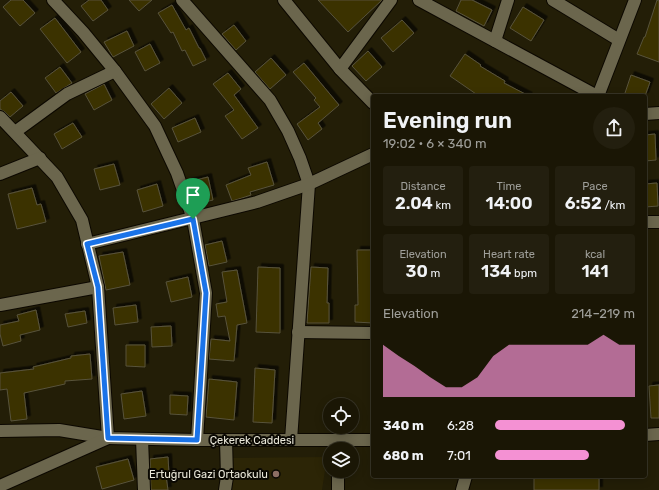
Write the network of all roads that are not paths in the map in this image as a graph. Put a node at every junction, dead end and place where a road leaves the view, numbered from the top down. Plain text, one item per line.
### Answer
1 (52, 0) edge
2 (182, 0) edge
3 (284, 0) edge
4 (391, 0) edge
5 (419, 0) edge
6 (508, 0) edge
7 (553, 0) edge
8 (635, 0) edge
9 (619, 40) junction
10 (495, 41) junction
11 (340, 69) junction
12 (115, 71) junction
13 (593, 94) edge
14 (598, 94) edge
15 (371, 100) edge
16 (659, 113) edge
17 (647, 114) edge
18 (0, 117) edge
19 (15, 132) junction
20 (371, 155) edge
21 (40, 158) junction
22 (0, 174) edge
23 (309, 184) junction
24 (193, 219) junction
25 (647, 222) edge
26 (659, 222) edge
27 (87, 244) junction
28 (98, 287) junction
29 (0, 305) edge
30 (298, 332) junction
31 (371, 333) edge
32 (0, 431) edge
33 (659, 434) edge
34 (647, 435) edge
35 (108, 438) junction
36 (142, 439) junction
37 (197, 440) junction
38 (226, 440) junction
39 (290, 440) junction
40 (371, 440) edge
41 (356, 442) edge
42 (323, 443) edge
43 (338, 478) edge
44 (465, 478) edge
45 (14, 485) edge
46 (0, 486) edge
47 (144, 490) edge
48 (225, 490) edge
49 (338, 490) edge
50 (462, 490) edge

1 - 12 street
2 - 23 street
3 - 11 street
4 - 11 street
5 - 10 street
6 - 10 street
7 - 9 street
8 - 9 street
9 - 14 street
10 - 13 street
11 - 15 street
12 - 19 street
12 - 24 street
16 - 17 street
18 - 19 street
19 - 21 street
20 - 23 street
21 - 22 street
21 - 27 street
23 - 24 street
23 - 30 street
24 - 27 street
24 - 37 street
25 - 26 street
27 - 28 street
28 - 29 street
28 - 35 street
30 - 31 street
30 - 39 street
32 - 35 street, Çekerek Caddesi
33 - 34 street
35 - 36 street, Çekerek Caddesi
35 - 45 street
36 - 37 street, Çekerek Caddesi
36 - 47 street
37 - 38 street, Çekerek Caddesi
38 - 39 street, Çekerek Caddesi
38 - 48 street
39 - 42 street, Çekerek Caddesi
40 - 41 street, Çekerek Caddesi
43 - 49 street
44 - 50 street
45 - 46 street

